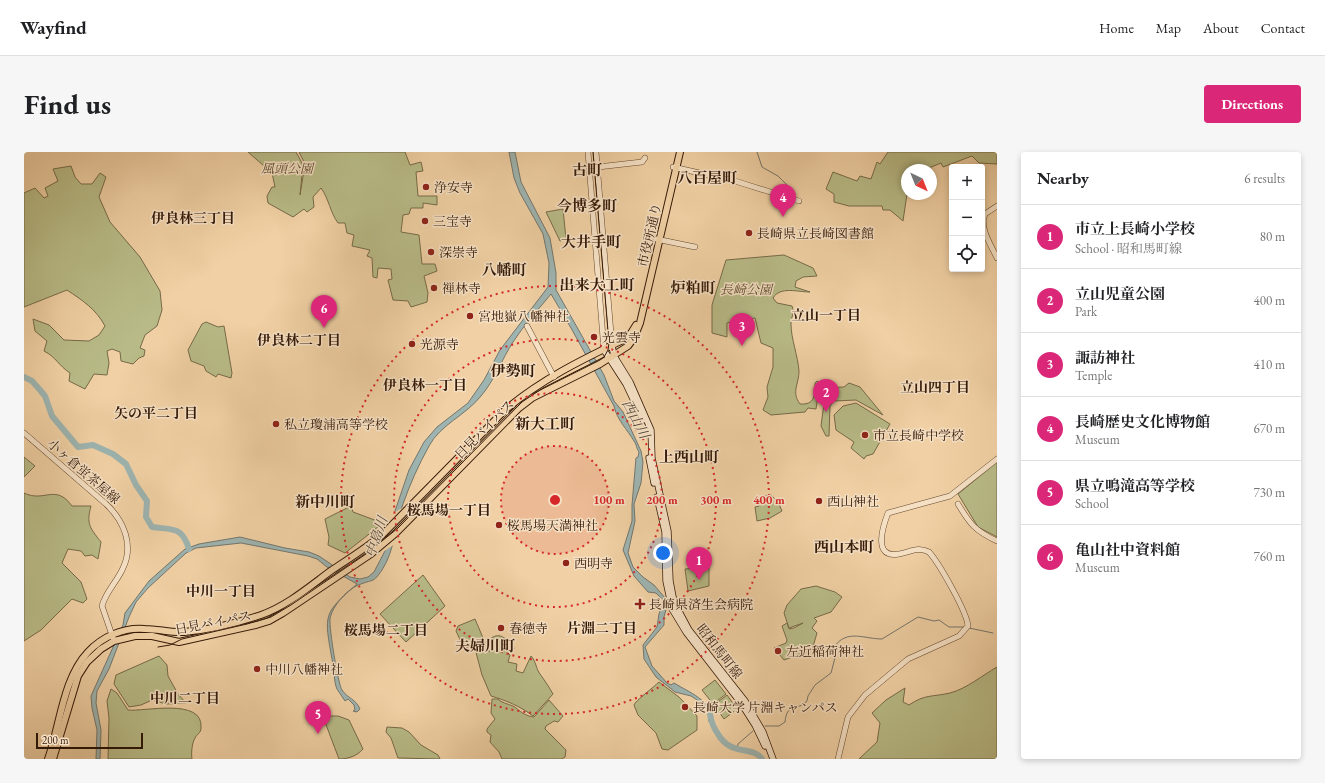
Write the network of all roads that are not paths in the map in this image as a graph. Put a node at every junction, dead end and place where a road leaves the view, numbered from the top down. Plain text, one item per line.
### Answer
1 (588, 152) edge
2 (596, 152) edge
3 (677, 152) edge
4 (680, 152) edge
5 (644, 158) dead end
6 (597, 167) junction
7 (674, 167) junction
8 (589, 168) junction
9 (799, 201) dead end
10 (592, 204) junction
11 (599, 204) junction
12 (997, 206) edge
13 (594, 239) junction
14 (657, 239) junction
15 (602, 240) junction
16 (695, 247) dead end
17 (997, 258) edge
18 (526, 326) dead end
19 (612, 346) junction
20 (604, 350) junction
21 (611, 357) junction
22 (554, 377) junction
23 (24, 434) edge
24 (997, 459) edge
25 (958, 504) dead end
26 (997, 540) edge
27 (178, 632) junction
28 (113, 638) junction
29 (179, 642) junction
30 (65, 710) junction
31 (48, 759) edge
32 (53, 759) edge
33 (770, 759) edge
34 (773, 759) edge
35 (838, 759) edge

1 - 8 street
2 - 6 street
3 - 7 highway, 市役所通り
4 - 7 highway, 市役所通り
5 - 6 street
6 - 8 street
6 - 11 street
7 - 9 street
7 - 14 highway, 市役所通り
8 - 10 street
10 - 11 street
10 - 13 street
11 - 15 street
12 - 17 street
13 - 15 street
13 - 20 street
14 - 16 street
14 - 19 highway, 市役所通り
14 - 21 highway, 市役所通り
15 - 19 street
18 - 22 street
19 - 20 highway, 市役所通り
19 - 21 main road, 昭和馬町線
20 - 21 main road, 昭和馬町線
20 - 22 highway, 日見バイパス
21 - 29 highway, 日見バイパス
21 - 33 main road, 昭和馬町線
21 - 34 main road, 昭和馬町線
22 - 27 highway, 日見バイパス
23 - 28 street, 小ヶ倉蛍茶屋線
24 - 35 street
25 - 26 street
27 - 28 highway, 日見バイパス
27 - 29 street
28 - 29 highway, 日見バイパス
28 - 30 highway, 日見バイパス
30 - 31 highway, 日見バイパス
30 - 32 highway, 日見バイパス

